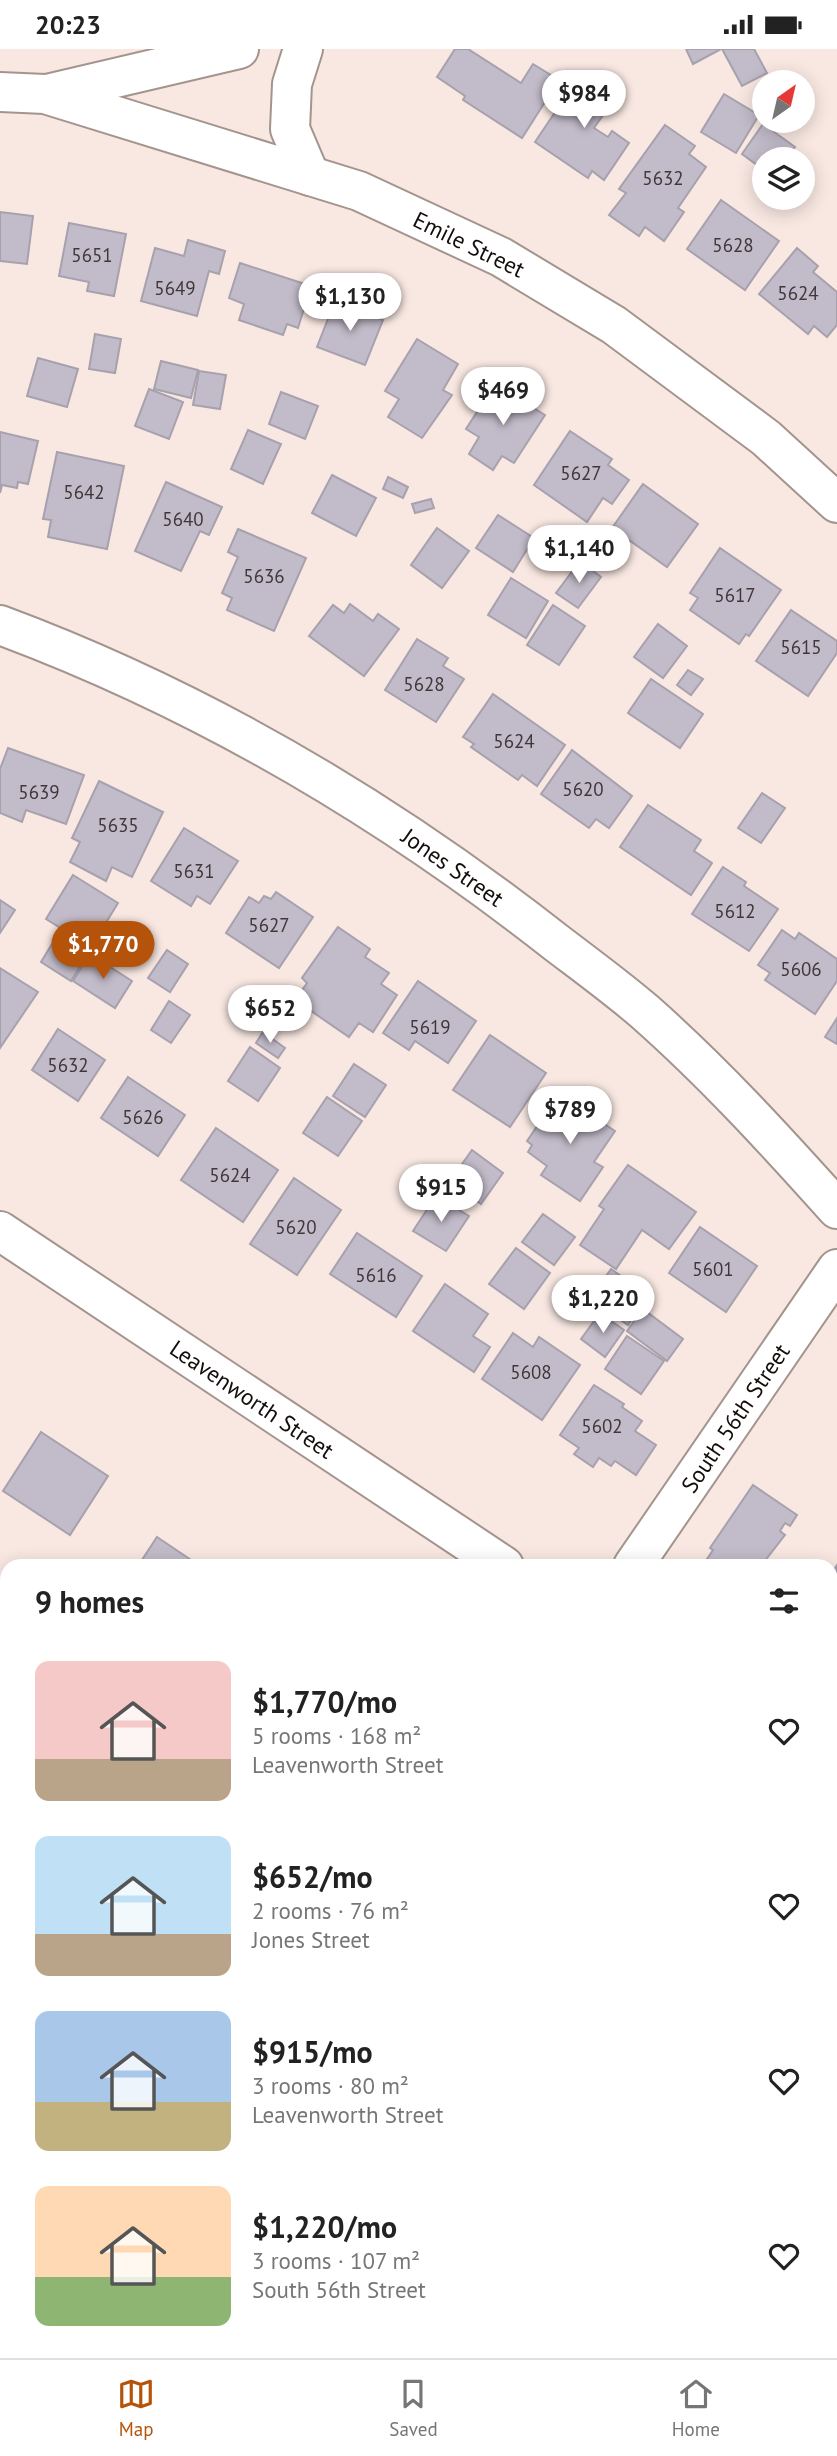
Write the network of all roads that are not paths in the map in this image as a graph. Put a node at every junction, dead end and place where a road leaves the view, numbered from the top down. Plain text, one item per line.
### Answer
1 (239, 49) edge
2 (303, 49) edge
3 (0, 92) edge
4 (45, 94) junction
5 (310, 176) junction
6 (837, 503) edge
7 (0, 625) edge
8 (837, 1209) edge
9 (0, 1231) edge
10 (837, 1269) edge
11 (493, 1559) edge
12 (638, 1559) edge

1 - 4 street
2 - 5 street
3 - 4 street
4 - 5 street, Emile Street
5 - 6 street, Emile Street
7 - 8 street, Jones Street
9 - 11 street, Leavenworth Street
10 - 12 street, South 56th Street

